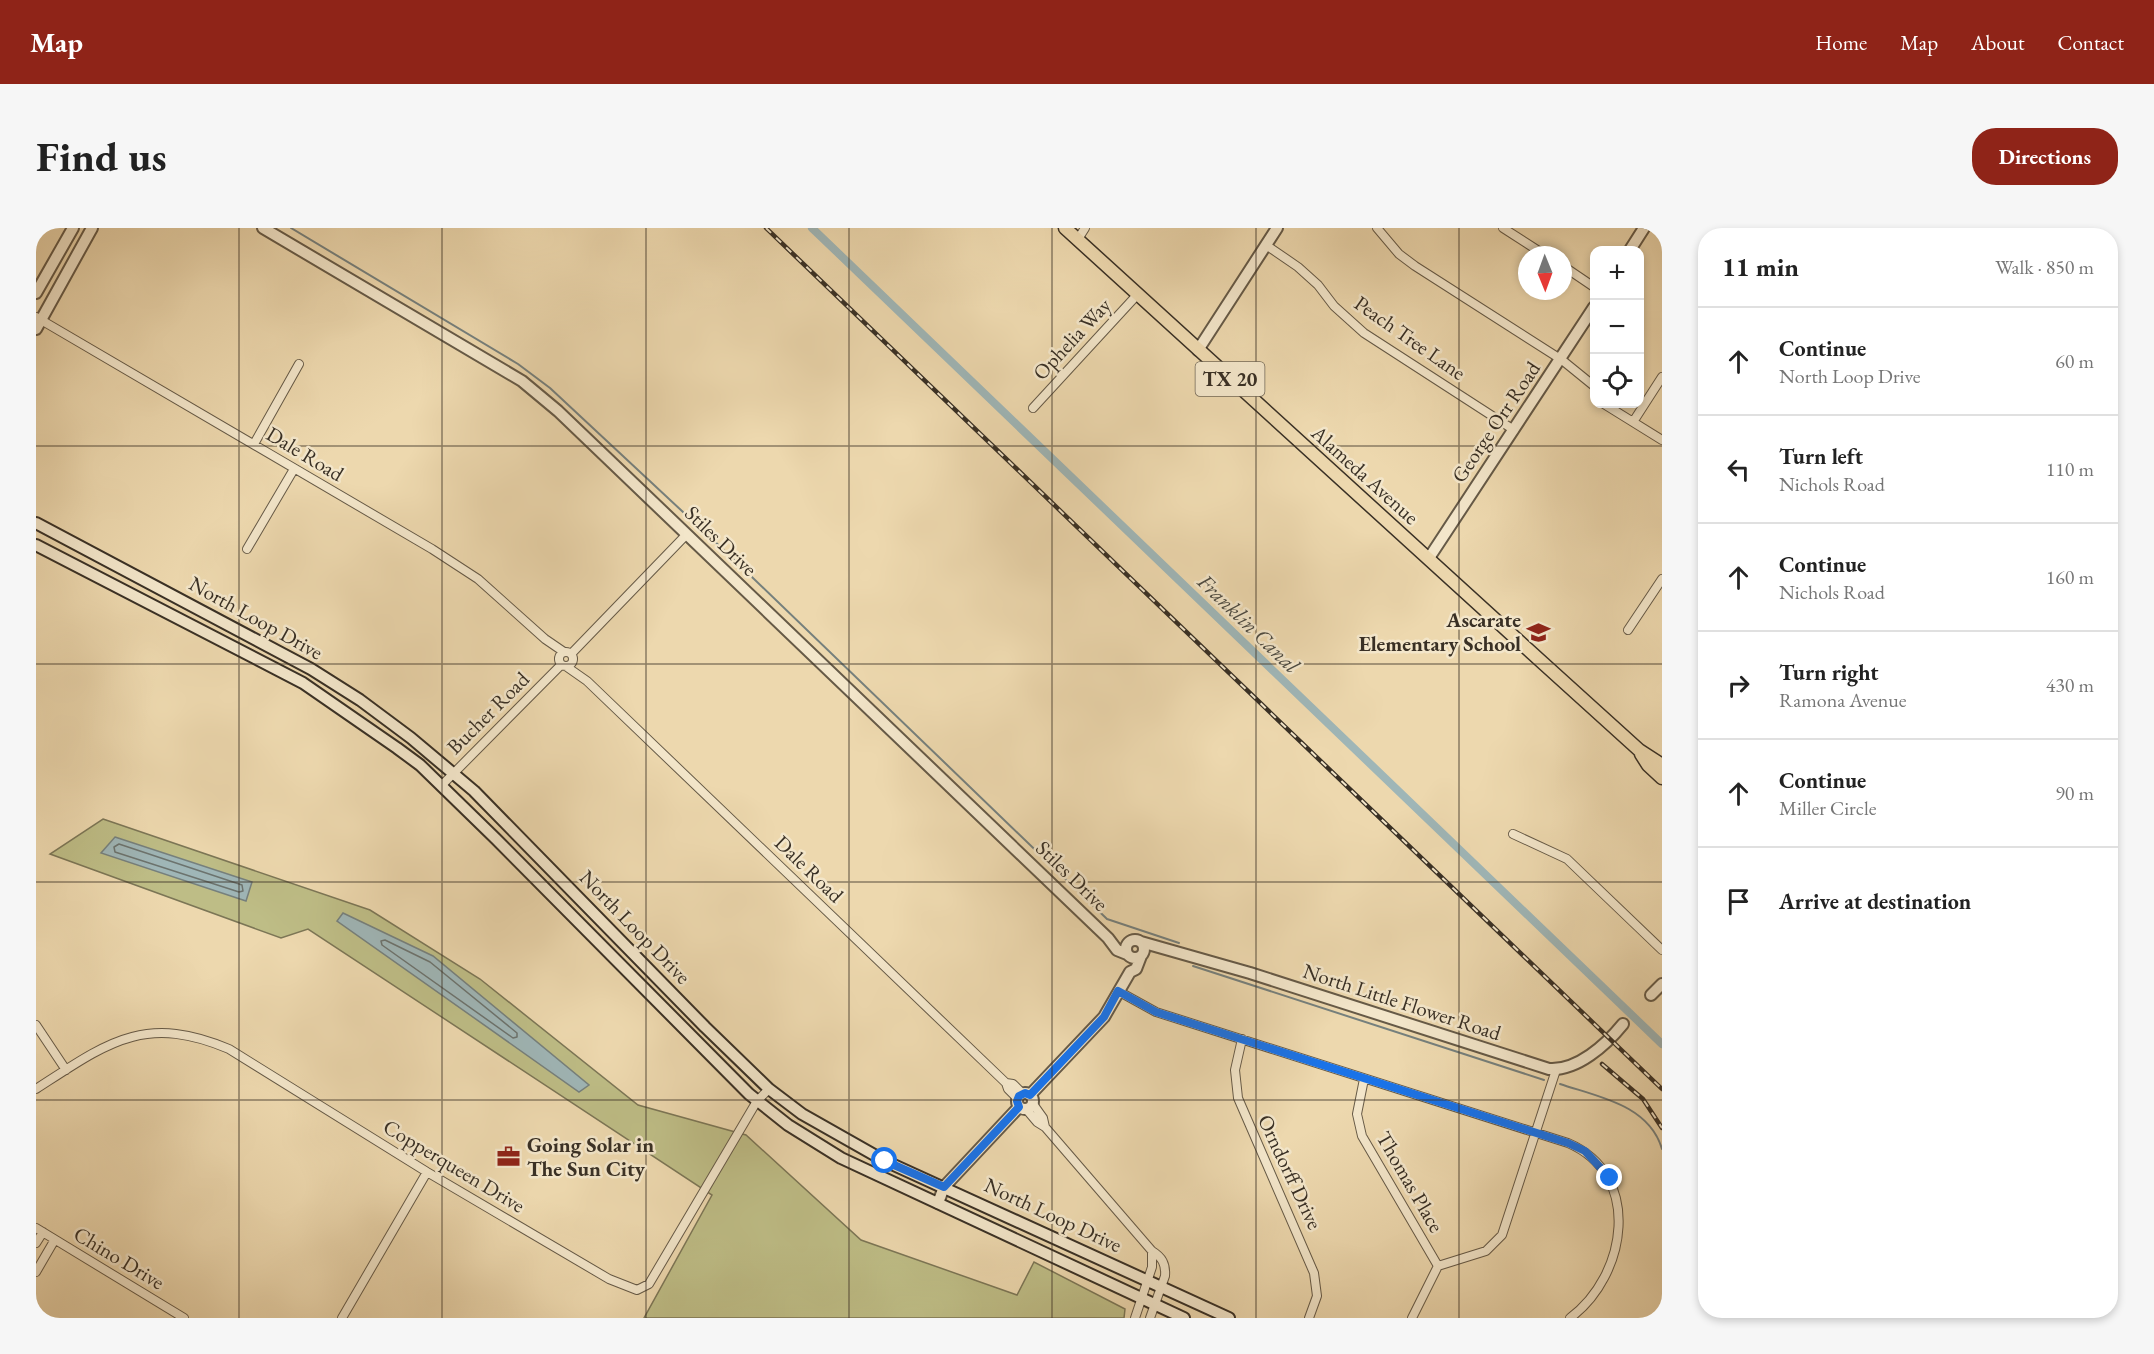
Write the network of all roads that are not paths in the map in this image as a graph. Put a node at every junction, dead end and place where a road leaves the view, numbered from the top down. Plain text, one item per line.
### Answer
1 (74, 228) edge
2 (92, 228) edge
3 (264, 228) edge
4 (1065, 228) edge
5 (1377, 228) edge
6 (1503, 228) edge
7 (1644, 228) edge
8 (1273, 229) edge
9 (1081, 233) edge
10 (1266, 245) junction
11 (1531, 246) edge
12 (1633, 246) edge
13 (1572, 273) edge
14 (1590, 284) edge
15 (36, 293) edge
16 (1137, 295) junction
17 (1590, 313) edge
18 (38, 322) edge
19 (1198, 350) junction
20 (1562, 360) junction
21 (299, 364) dead end
22 (1662, 377) edge
23 (1590, 383) edge
24 (1033, 408) dead end
25 (1610, 408) edge
26 (1633, 422) junction
27 (1514, 430) junction
28 (1662, 440) edge
29 (254, 444) junction
30 (294, 469) junction
31 (36, 523) edge
32 (686, 535) junction
33 (36, 545) edge
34 (247, 549) dead end
35 (1429, 558) junction
36 (1662, 579) edge
37 (1628, 630) dead end
38 (272, 648) junction
39 (566, 659) junction
40 (264, 661) junction
41 (1639, 750) junction
42 (1662, 765) edge
43 (454, 773) junction
44 (1662, 778) edge
45 (441, 786) junction
46 (1514, 834) dead end
47 (612, 931) junction
48 (1108, 938) junction
49 (1136, 941) junction
50 (600, 943) junction
51 (1157, 946) junction
52 (1662, 950) edge
53 (1135, 956) junction
54 (1662, 984) edge
55 (1118, 991) junction
56 (1651, 995) dead end
57 (1623, 1024) dead end
58 (36, 1025) edge
59 (1242, 1039) junction
60 (66, 1070) junction
61 (1556, 1070) junction
62 (1364, 1079) junction
63 (36, 1089) edge
64 (769, 1089) junction
65 (757, 1101) junction
66 (1025, 1101) junction
67 (1536, 1133) junction
68 (427, 1172) junction
69 (944, 1187) junction
70 (938, 1203) junction
71 (39, 1230) edge
72 (54, 1240) junction
73 (36, 1243) edge
74 (1152, 1251) junction
75 (1438, 1266) junction
76 (36, 1272) edge
77 (1148, 1280) junction
78 (1163, 1287) junction
79 (1142, 1298) junction
80 (1156, 1305) junction
81 (184, 1318) edge
82 (342, 1318) edge
83 (1135, 1318) edge
84 (1150, 1318) edge
85 (1184, 1318) edge
86 (1229, 1318) edge
87 (1309, 1318) edge
88 (1412, 1318) edge
89 (1570, 1318) edge

1 - 15 main road
2 - 18 main road
3 - 32 main road, Stiles Drive
4 - 9 main road, Alameda Avenue / TX 20
5 - 20 street
6 - 11 street
7 - 12 main road
8 - 10 main road
9 - 16 main road, Alameda Avenue / TX 20
10 - 19 main road
10 - 27 street, Peach Tree Lane
13 - 14 street
16 - 19 main road, Alameda Avenue / TX 20
16 - 24 street, Ophelia Way
17 - 20 main road, George Orr Road
18 - 29 street, Dale Road
19 - 35 main road, Alameda Avenue / TX 20
20 - 23 street
20 - 27 main road, George Orr Road
21 - 29 street
22 - 26 street
25 - 26 street
26 - 28 street
27 - 35 main road, George Orr Road
29 - 30 street, Dale Road
30 - 34 street
30 - 39 street, Dale Road
31 - 38 main road, North Loop Drive
32 - 39 street, Bucher Road
32 - 48 main road, Stiles Drive
33 - 40 main road, North Loop Drive
35 - 41 main road, Alameda Avenue / TX 20
36 - 37 street
38 - 40 main road
38 - 43 main road, North Loop Drive
39 - 43 street, Bucher Road
39 - 66 street, Dale Road
40 - 45 main road, North Loop Drive
41 - 42 main road, Alameda Avenue / TX 20
41 - 44 main road, Alameda Avenue / TX 20
43 - 45 street, Bucher Road
43 - 47 main road, North Loop Drive
45 - 50 main road, North Loop Drive
46 - 52 street
47 - 50 main road
47 - 64 main road, North Loop Drive
48 - 49 main road, Stiles Drive
48 - 53 main road, Stiles Drive
49 - 51 main road, North Little Flower Road
49 - 53 main road
49 - 53 main road
50 - 65 main road, North Loop Drive
51 - 53 main road
51 - 61 main road, North Little Flower Road
53 - 55 main road
54 - 56 main road
55 - 59 street
55 - 66 main road
57 - 61 main road
58 - 60 street
59 - 62 street
59 - 87 street, Orndorff Drive
60 - 63 street, Copperqueen Drive
60 - 68 street, Copperqueen Drive
61 - 67 street
62 - 67 street
62 - 75 street, Thomas Place
64 - 65 street, Copperqueen Drive
64 - 69 main road, North Loop Drive
65 - 68 street, Copperqueen Drive
65 - 70 main road, North Loop Drive
66 - 69 main road
66 - 74 street, Dale Road
67 - 75 street
67 - 89 street
68 - 82 street
69 - 70 main road
69 - 77 main road, North Loop Drive
70 - 79 main road, North Loop Drive
71 - 72 street, Chino Drive
71 - 73 street
72 - 76 street
72 - 81 street, Chino Drive
74 - 77 street
74 - 78 street, Dale Road
75 - 88 street
77 - 78 main road, North Loop Drive
77 - 79 street
78 - 80 street, Dale Road
78 - 86 main road, North Loop Drive
79 - 80 main road, North Loop Drive
79 - 83 street
80 - 84 street, Dale Road
80 - 85 main road, North Loop Drive

